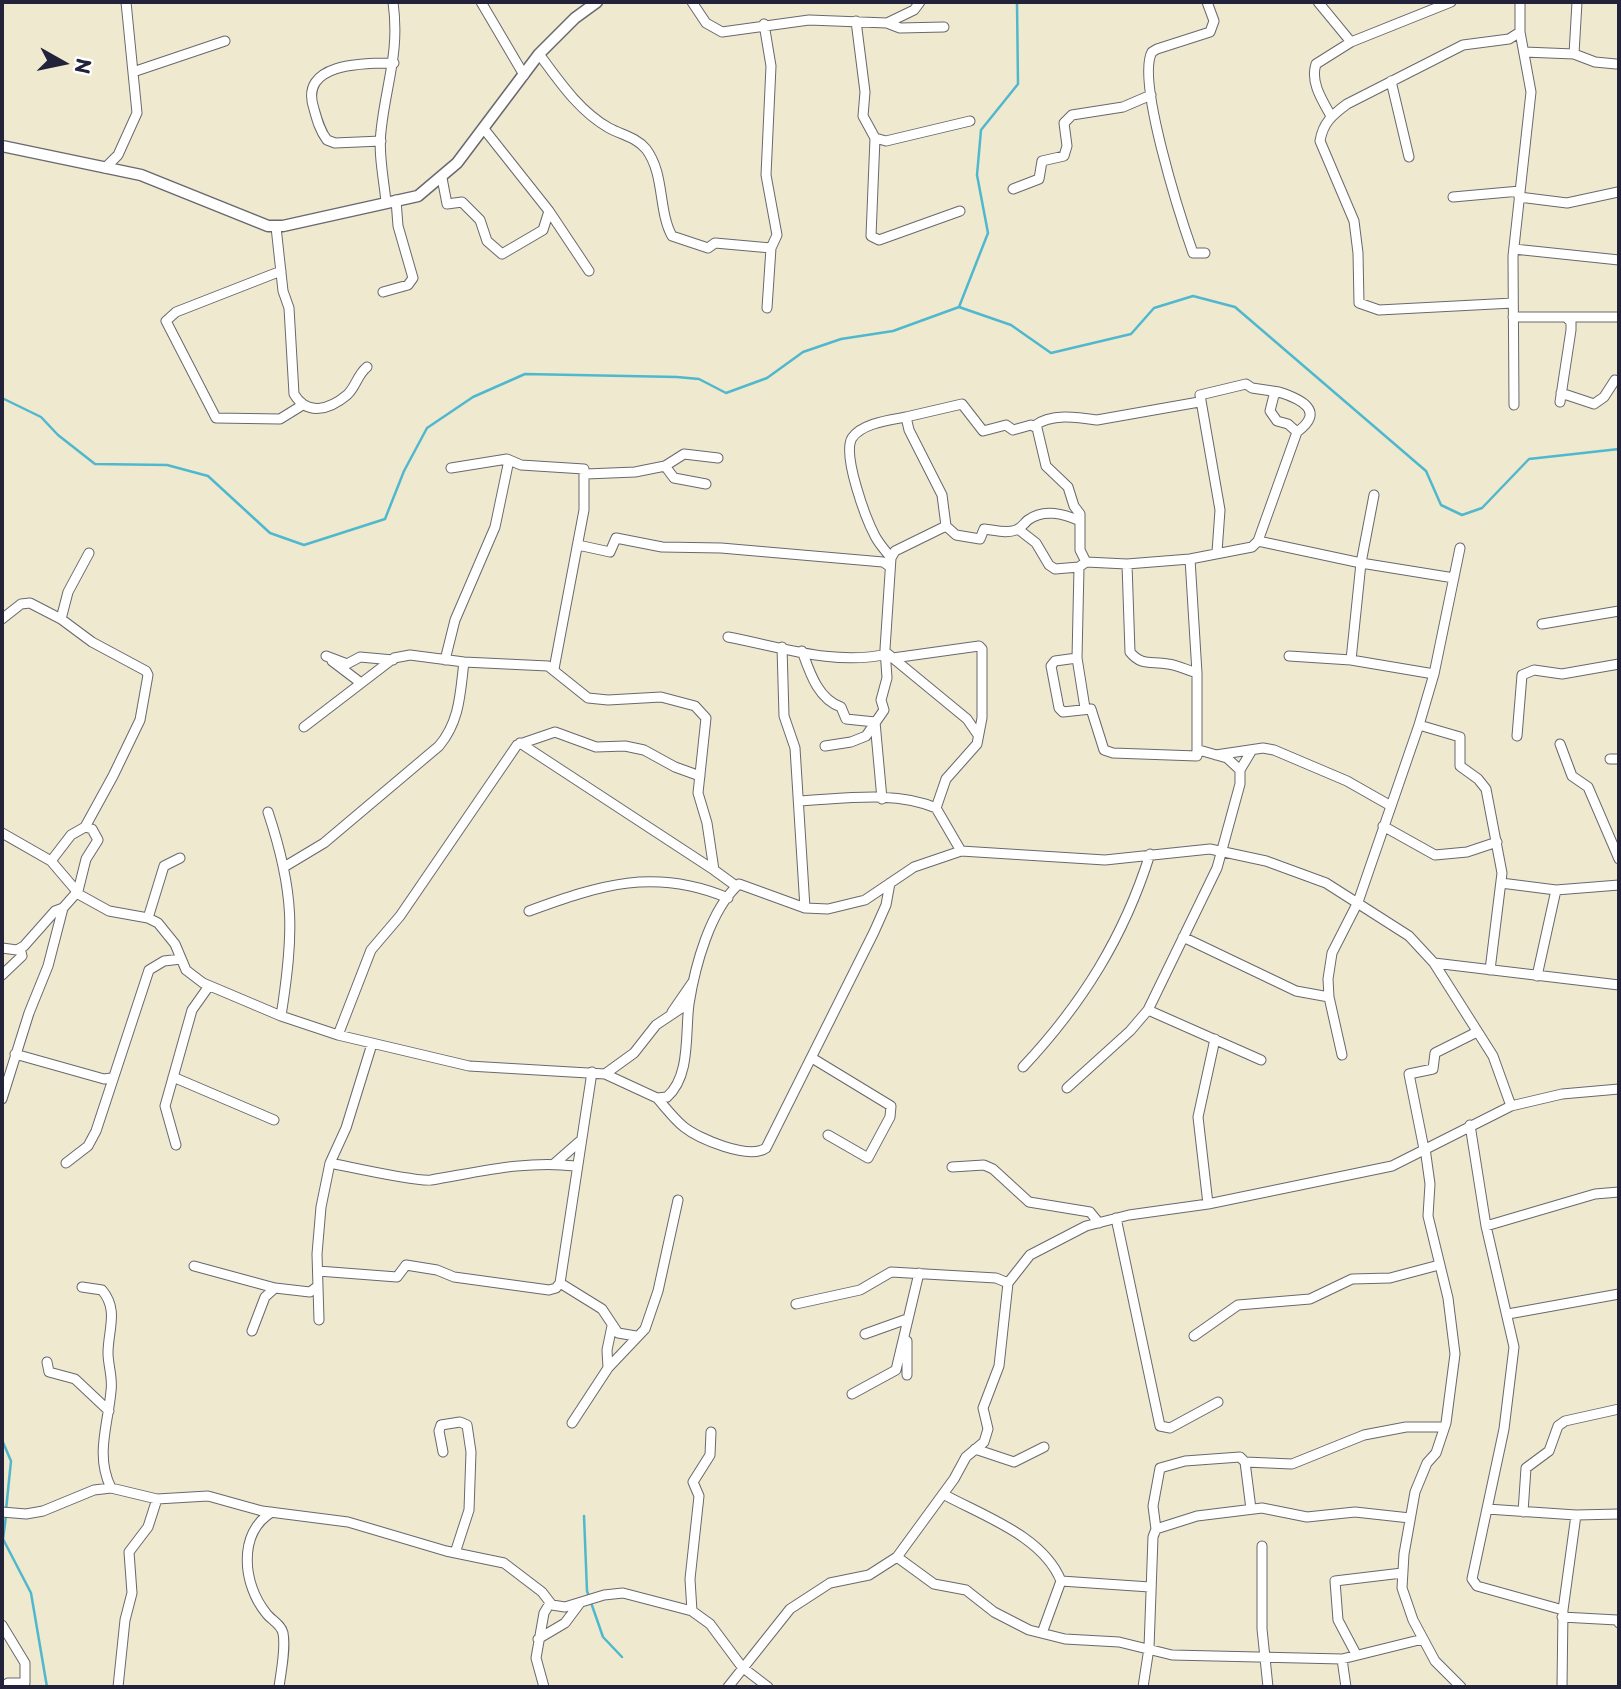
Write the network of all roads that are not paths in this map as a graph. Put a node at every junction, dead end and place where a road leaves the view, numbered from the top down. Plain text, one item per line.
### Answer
1 (126, 2) edge
2 (393, 2) edge
3 (481, 2) edge
4 (597, 2) edge
5 (692, 2) edge
6 (920, 2) edge
7 (1207, 2) edge
8 (1318, 2) edge
9 (1451, 2) edge
10 (1520, 2) edge
11 (1577, 2) edge
12 (856, 21) junction
13 (887, 23) junction
14 (764, 24) junction
15 (944, 27) dead end
16 (1520, 32) junction
17 (225, 41) dead end
18 (1351, 42) junction
19 (1524, 52) junction
20 (539, 54) junction
21 (1574, 54) junction
22 (394, 63) junction
23 (1615, 64) dead end
24 (133, 72) junction
25 (524, 75) junction
26 (1391, 81) junction
27 (1151, 94) junction
28 (1331, 116) junction
29 (970, 121) dead end
30 (484, 129) junction
31 (875, 138) junction
32 (381, 141) junction
33 (2, 146) edge
34 (1409, 157) dead end
35 (105, 169) junction
36 (442, 178) junction
37 (1013, 189) dead end
38 (1618, 192) edge
39 (1519, 194) junction
40 (1453, 197) dead end
41 (391, 201) junction
42 (549, 211) junction
43 (960, 211) dead end
44 (276, 227) junction
45 (771, 248) junction
46 (1514, 249) junction
47 (1205, 253) dead end
48 (1619, 261) edge
49 (281, 271) junction
50 (589, 271) dead end
51 (383, 292) dead end
52 (1513, 303) junction
53 (767, 308) dead end
54 (1513, 317) junction
55 (1619, 317) edge
56 (1567, 318) junction
57 (366, 367) dead end
58 (1615, 380) dead end
59 (1279, 392) junction
60 (1199, 402) junction
61 (1514, 405) dead end
62 (301, 406) junction
63 (906, 417) junction
64 (1034, 426) junction
65 (1297, 432) junction
66 (718, 458) dead end
67 (509, 460) junction
68 (665, 466) junction
69 (451, 468) dead end
70 (586, 474) junction
71 (706, 484) dead end
72 (1374, 495) dead end
73 (1080, 521) junction
74 (946, 526) junction
75 (1018, 529) junction
76 (1258, 541) junction
77 (579, 545) junction
78 (1460, 548) dead end
79 (1217, 552) junction
80 (89, 553) dead end
81 (1190, 559) junction
82 (890, 562) junction
83 (1361, 563) junction
84 (1127, 564) junction
85 (1083, 565) junction
86 (1454, 578) junction
87 (1619, 611) edge
88 (2, 619) edge
89 (61, 619) junction
90 (1542, 624) dead end
91 (728, 638) dead end
92 (782, 647) junction
93 (802, 651) junction
94 (890, 656) junction
95 (1289, 656) dead end
96 (1077, 658) junction
97 (393, 660) junction
98 (445, 660) junction
99 (1351, 660) junction
100 (464, 662) junction
101 (1619, 664) edge
102 (554, 669) junction
103 (1197, 673) junction
104 (1434, 674) junction
105 (361, 683) junction
106 (1085, 708) junction
107 (875, 722) junction
108 (1419, 725) junction
109 (303, 727) dead end
110 (1517, 736) dead end
111 (978, 737) junction
112 (520, 743) junction
113 (1560, 744) dead end
114 (825, 746) dead end
115 (1199, 750) junction
116 (1252, 750) junction
117 (1216, 755) junction
118 (1240, 770) junction
119 (700, 776) junction
120 (882, 799) junction
121 (799, 801) junction
122 (1391, 806) junction
123 (936, 808) junction
124 (268, 812) dead end
125 (1384, 826) junction
126 (85, 827) junction
127 (2, 833) edge
128 (1497, 842) junction
129 (961, 851) junction
130 (1222, 851) junction
131 (1150, 854) junction
132 (180, 858) dead end
133 (1619, 859) edge
134 (51, 861) junction
135 (284, 867) junction
136 (714, 870) junction
137 (890, 883) junction
138 (1501, 883) junction
139 (1619, 885) edge
140 (736, 886) junction
141 (1556, 890) junction
142 (78, 891) junction
143 (728, 898) junction
144 (1358, 902) junction
145 (62, 908) junction
146 (805, 908) junction
147 (529, 911) dead end
148 (148, 918) junction
149 (1184, 937) junction
150 (2, 948) edge
151 (20, 948) junction
152 (181, 959) junction
153 (1434, 963) junction
154 (1490, 970) junction
155 (2, 975) edge
156 (1537, 976) junction
157 (694, 980) junction
158 (1619, 985) edge
159 (209, 986) junction
160 (1329, 997) junction
161 (690, 1003) junction
162 (1148, 1010) junction
163 (671, 1013) junction
164 (281, 1016) junction
165 (1477, 1032) junction
166 (338, 1035) junction
167 (1215, 1039) junction
168 (372, 1044) junction
169 (15, 1054) junction
170 (1342, 1055) dead end
171 (812, 1058) junction
172 (1261, 1060) dead end
173 (1023, 1067) dead end
174 (592, 1073) junction
175 (605, 1074) junction
176 (173, 1077) junction
177 (111, 1078) junction
178 (1067, 1088) dead end
179 (1619, 1089) edge
180 (657, 1098) junction
181 (2, 1099) edge
182 (1511, 1107) junction
183 (274, 1120) dead end
184 (1470, 1125) junction
185 (828, 1135) dead end
186 (580, 1142) junction
187 (176, 1145) dead end
188 (1425, 1149) junction
189 (66, 1163) dead end
190 (331, 1163) junction
191 (554, 1164) junction
192 (575, 1167) junction
193 (952, 1167) dead end
194 (1619, 1192) edge
195 (678, 1200) dead end
196 (1208, 1204) junction
197 (1116, 1218) junction
198 (1099, 1223) junction
199 (1486, 1226) junction
200 (1439, 1265) junction
201 (194, 1266) dead end
202 (318, 1271) junction
203 (919, 1273) junction
204 (559, 1283) junction
205 (1008, 1283) junction
206 (318, 1286) junction
207 (82, 1287) dead end
208 (275, 1288) junction
209 (1619, 1294) edge
210 (796, 1304) dead end
211 (1508, 1314) junction
212 (319, 1320) dead end
213 (906, 1324) junction
214 (612, 1326) junction
215 (252, 1331) dead end
216 (864, 1334) dead end
217 (636, 1336) junction
218 (1194, 1336) dead end
219 (47, 1362) dead end
220 (608, 1368) junction
221 (907, 1375) dead end
222 (852, 1394) dead end
223 (1218, 1402) dead end
224 (1619, 1409) edge
225 (108, 1411) junction
226 (572, 1423) dead end
227 (1444, 1426) junction
228 (711, 1432) dead end
229 (1044, 1447) dead end
230 (975, 1449) junction
231 (443, 1452) dead end
232 (1245, 1462) junction
233 (111, 1488) junction
234 (943, 1494) junction
235 (157, 1499) junction
236 (1251, 1509) junction
237 (1487, 1510) junction
238 (2, 1512) edge
239 (1523, 1512) junction
240 (272, 1513) junction
241 (1619, 1514) edge
242 (1576, 1515) junction
243 (1410, 1518) junction
244 (1156, 1529) junction
245 (1262, 1546) dead end
246 (454, 1553) junction
247 (897, 1558) junction
248 (1402, 1573) junction
249 (1061, 1581) junction
250 (1150, 1587) junction
251 (550, 1603) junction
252 (580, 1603) junction
253 (692, 1611) junction
254 (1563, 1614) junction
255 (1619, 1623) edge
256 (2, 1625) edge
257 (1042, 1633) junction
258 (538, 1639) junction
259 (1423, 1639) junction
260 (1149, 1648) junction
261 (1356, 1654) junction
262 (1265, 1658) junction
263 (1342, 1660) junction
264 (742, 1667) junction
265 (3, 1687) edge
266 (119, 1687) edge
267 (279, 1687) edge
268 (544, 1687) edge
269 (728, 1687) edge
270 (768, 1687) edge
271 (1143, 1687) edge
272 (1268, 1687) edge
273 (1346, 1687) edge
274 (1461, 1687) edge
275 (1562, 1687) edge

1 - 24 street
2 - 22 street
3 - 25 street
4 - 20 street
5 - 14 street
6 - 13 street
7 - 27 street
8 - 18 street
9 - 18 street
10 - 16 street
11 - 21 street
12 - 13 street
12 - 14 street
12 - 31 street
13 - 15 street
14 - 45 street
16 - 19 street
16 - 26 street
17 - 24 street
18 - 28 street
19 - 21 street
19 - 39 street
20 - 25 street
20 - 45 street
21 - 23 street
22 - 32 street
22 - 32 street
24 - 35 street
25 - 30 street
26 - 28 street
26 - 34 street
27 - 37 street
27 - 47 street
28 - 52 street
29 - 31 street
30 - 36 street
30 - 42 street
31 - 43 street
32 - 41 street
33 - 35 street
35 - 44 street
36 - 41 street
36 - 42 street
38 - 39 street
39 - 40 street
39 - 46 street
41 - 44 street
41 - 51 street
42 - 50 street
44 - 49 street
45 - 53 street
46 - 48 street
46 - 52 street
49 - 62 street
49 - 62 street
52 - 54 street
54 - 56 street
54 - 61 street
55 - 56 street
56 - 58 street
57 - 62 street
59 - 60 street
59 - 65 street
59 - 65 street
60 - 64 street
60 - 79 street
63 - 64 street
63 - 74 street
63 - 82 street
64 - 73 street
65 - 76 street
66 - 68 street
67 - 69 street
67 - 70 street
67 - 98 street
68 - 70 street
68 - 71 street
70 - 77 street
72 - 83 street
73 - 75 street
73 - 85 street
74 - 75 street
74 - 82 street
75 - 85 street
76 - 79 street
76 - 83 street
77 - 82 street
77 - 102 street
78 - 86 street
79 - 81 street
80 - 89 street
81 - 84 street
81 - 103 street
82 - 94 street
83 - 86 street
83 - 99 street
84 - 85 street
84 - 103 street
85 - 96 street
86 - 104 street
87 - 90 street
88 - 89 street
89 - 126 street
91 - 92 street
92 - 93 street
92 - 121 street
93 - 94 street
93 - 107 street
94 - 107 street
94 - 111 street
94 - 111 street
95 - 99 street
96 - 106 street
96 - 106 street
97 - 98 street
97 - 105 street
97 - 105 street
98 - 100 street
99 - 104 street
100 - 102 street
100 - 135 street
101 - 110 street
102 - 119 street
103 - 115 street
104 - 108 street
105 - 109 street
106 - 115 street
107 - 114 street
107 - 120 street
108 - 122 street
108 - 128 street
111 - 123 street
112 - 119 street
112 - 136 street
112 - 166 street
113 - 133 street
115 - 117 street
116 - 117 street
116 - 118 street
116 - 122 street
117 - 118 street
118 - 130 street
119 - 136 street
120 - 121 street
120 - 123 street
121 - 146 street
122 - 125 street
123 - 129 street
124 - 135 street
125 - 128 street
125 - 144 street
126 - 134 street
126 - 142 street
127 - 134 street
128 - 138 street
129 - 131 street
129 - 137 street
130 - 131 street
130 - 144 street
130 - 149 street
131 - 173 street
132 - 148 street
134 - 142 street
135 - 164 street
136 - 140 street
137 - 146 street
137 - 171 street
138 - 141 street
138 - 154 street
139 - 141 street
140 - 143 street
140 - 146 street
141 - 156 street
142 - 145 street
142 - 148 street
143 - 147 street
143 - 157 street
144 - 153 street
144 - 160 street
145 - 151 street
145 - 169 street
148 - 152 street
149 - 160 street
149 - 162 street
150 - 151 street
151 - 155 street
152 - 159 street
152 - 177 street
153 - 154 street
153 - 165 street
154 - 156 street
156 - 158 street
157 - 161 street
157 - 163 street
159 - 164 street
159 - 176 street
160 - 170 street
161 - 163 street
161 - 180 street
162 - 167 street
162 - 178 street
163 - 175 street
164 - 166 street
165 - 182 street
165 - 188 street
166 - 168 street
167 - 172 street
167 - 196 street
168 - 174 street
168 - 190 street
169 - 177 street
169 - 181 street
171 - 180 street
171 - 185 street
174 - 175 street
174 - 186 street
175 - 180 street
176 - 183 street
176 - 187 street
177 - 189 street
179 - 182 street
182 - 184 street
184 - 188 street
184 - 199 street
186 - 191 street
186 - 192 street
188 - 196 street
188 - 200 street
190 - 191 street
190 - 202 street
191 - 192 street
192 - 204 street
193 - 198 street
194 - 199 street
195 - 217 street
196 - 197 street
197 - 198 street
197 - 223 street
198 - 205 street
199 - 211 street
200 - 218 street
200 - 227 street
201 - 208 street
202 - 204 street
202 - 206 street
203 - 205 street
203 - 210 street
203 - 213 street
204 - 214 street
205 - 230 street
206 - 208 street
206 - 212 street
207 - 225 street
208 - 215 street
209 - 211 street
211 - 237 street
213 - 216 street
213 - 221 street
213 - 222 street
214 - 217 street
214 - 220 street
217 - 220 street
219 - 225 street
220 - 226 street
224 - 239 street
225 - 233 street
227 - 232 street
227 - 243 street
228 - 253 street
229 - 230 street
230 - 234 street
231 - 246 street
232 - 236 street
232 - 244 street
233 - 235 street
233 - 238 street
234 - 247 street
234 - 249 street
235 - 240 street
235 - 266 street
236 - 243 street
236 - 244 street
237 - 239 street
237 - 254 street
239 - 242 street
240 - 246 street
240 - 267 street
241 - 242 street
242 - 254 street
243 - 248 street
244 - 250 street
245 - 262 street
246 - 251 street
247 - 257 street
247 - 264 street
248 - 259 street
248 - 261 street
249 - 250 street
249 - 257 street
250 - 260 street
251 - 252 street
251 - 258 street
252 - 253 street
252 - 258 street
253 - 264 street
254 - 255 street
254 - 275 street
256 - 265 street
257 - 260 street
258 - 268 street
259 - 261 street
259 - 274 street
260 - 262 street
260 - 271 street
261 - 263 street
262 - 263 street
262 - 272 street
263 - 273 street
264 - 269 street
264 - 270 street

